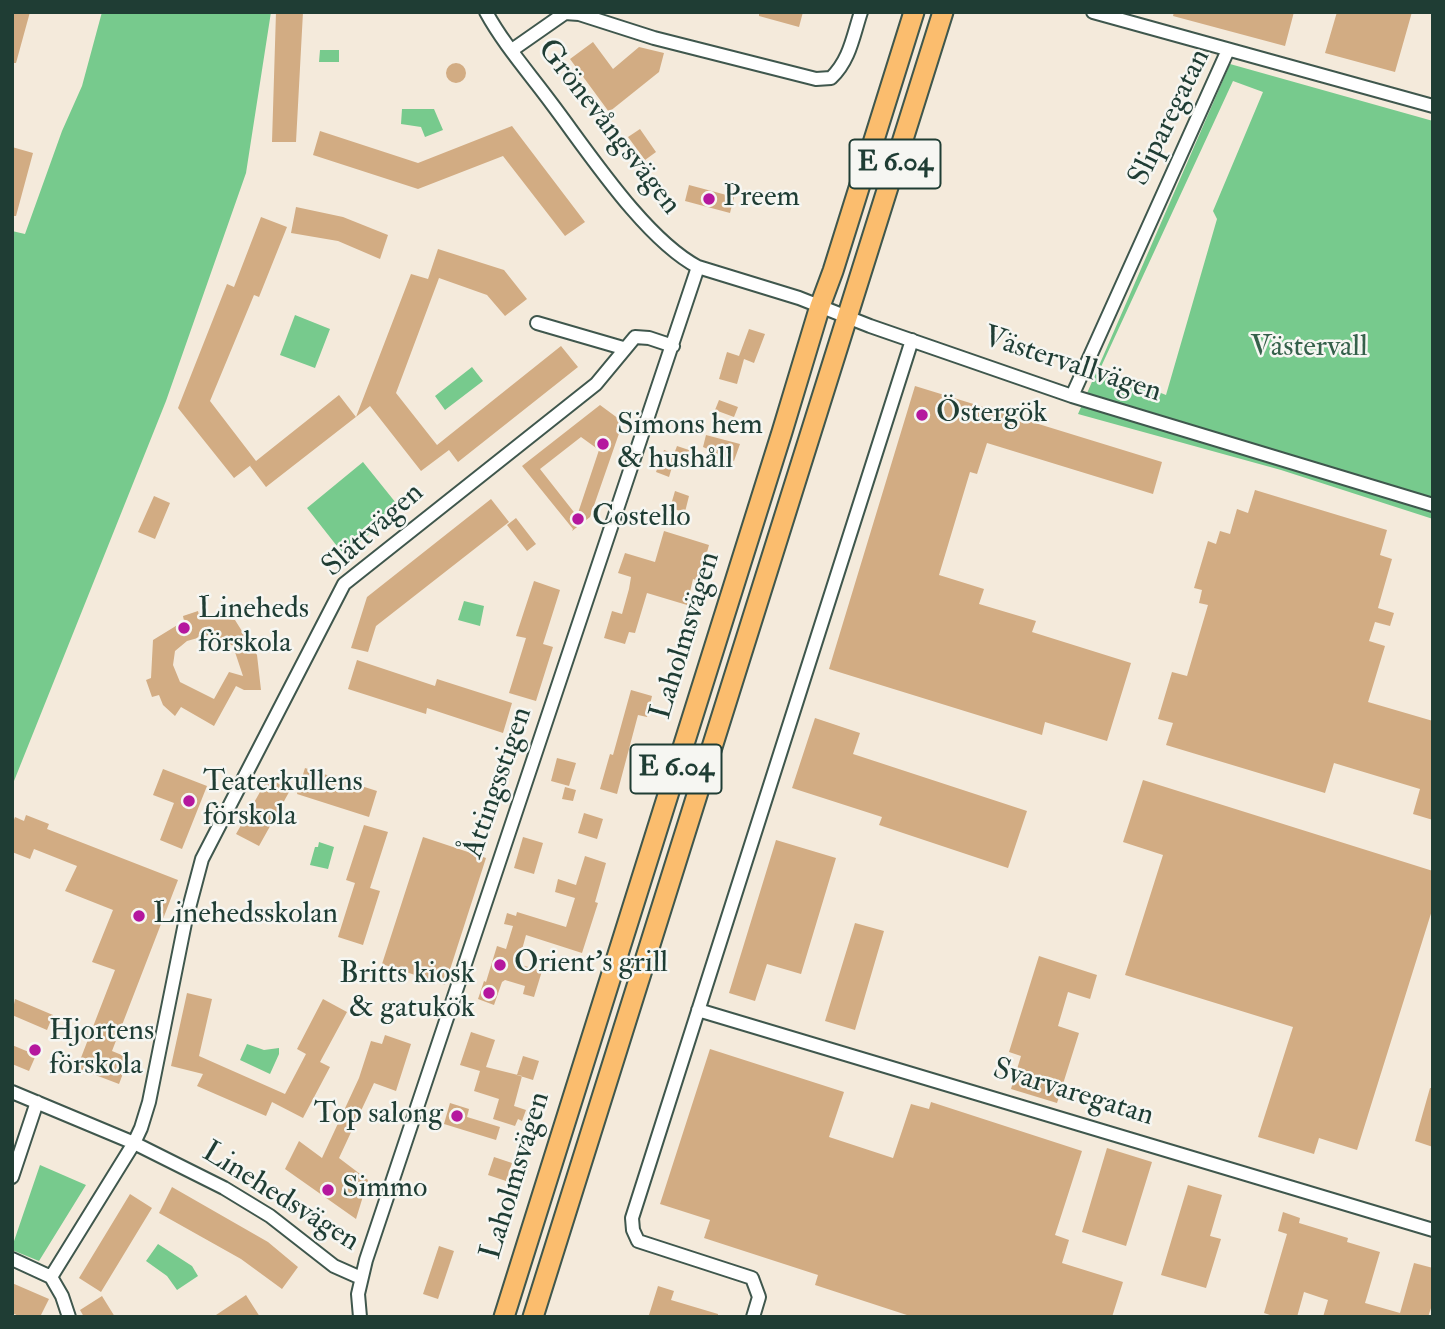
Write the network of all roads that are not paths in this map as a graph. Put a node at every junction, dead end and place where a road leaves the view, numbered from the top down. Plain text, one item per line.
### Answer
1 (486, 12) edge
2 (861, 12) edge
3 (914, 12) edge
4 (943, 12) edge
5 (1093, 12) edge
6 (512, 50) junction
7 (1228, 50) junction
8 (1433, 106) edge
9 (698, 267) junction
10 (820, 306) junction
11 (847, 316) junction
12 (537, 324) dead end
13 (912, 340) junction
14 (673, 346) junction
15 (623, 348) junction
16 (1072, 396) junction
17 (1433, 505) edge
18 (698, 1010) junction
19 (12, 1092) edge
20 (37, 1102) junction
21 (134, 1143) junction
22 (12, 1177) edge
23 (1433, 1230) edge
24 (12, 1258) edge
25 (51, 1277) junction
26 (361, 1278) junction
27 (69, 1317) edge
28 (360, 1317) edge
29 (504, 1317) edge
30 (533, 1317) edge
31 (753, 1317) edge

1 - 6 street, Grönevångsvägen
2 - 6 street
3 - 10 highway, Laholmsvägen / E 6.04
4 - 11 highway, Laholmsvägen / E 6.04
5 - 7 street
6 - 9 street, Grönevångsvägen
7 - 8 street, Sliparegatan
7 - 16 street, Sliparegatan
9 - 10 street, Västervallvägen
9 - 14 street, Åttingsstigen
10 - 11 street, Västervallvägen
10 - 29 highway, Laholmsvägen / E 6.04
11 - 13 street, Västervallvägen
11 - 30 highway, Laholmsvägen / E 6.04
12 - 15 street
13 - 16 street, Västervallvägen
13 - 18 street
14 - 15 street
14 - 26 street, Åttingsstigen
15 - 21 street, Slättvägen
16 - 17 street, Västervallvägen
18 - 23 street, Svarvaregatan
18 - 31 street
19 - 20 street, Linehedsvägen
20 - 21 street, Linehedsvägen
20 - 22 street
21 - 25 street
21 - 26 street, Linehedsvägen
24 - 25 street
25 - 27 street
26 - 28 street, Åttingsstigen

